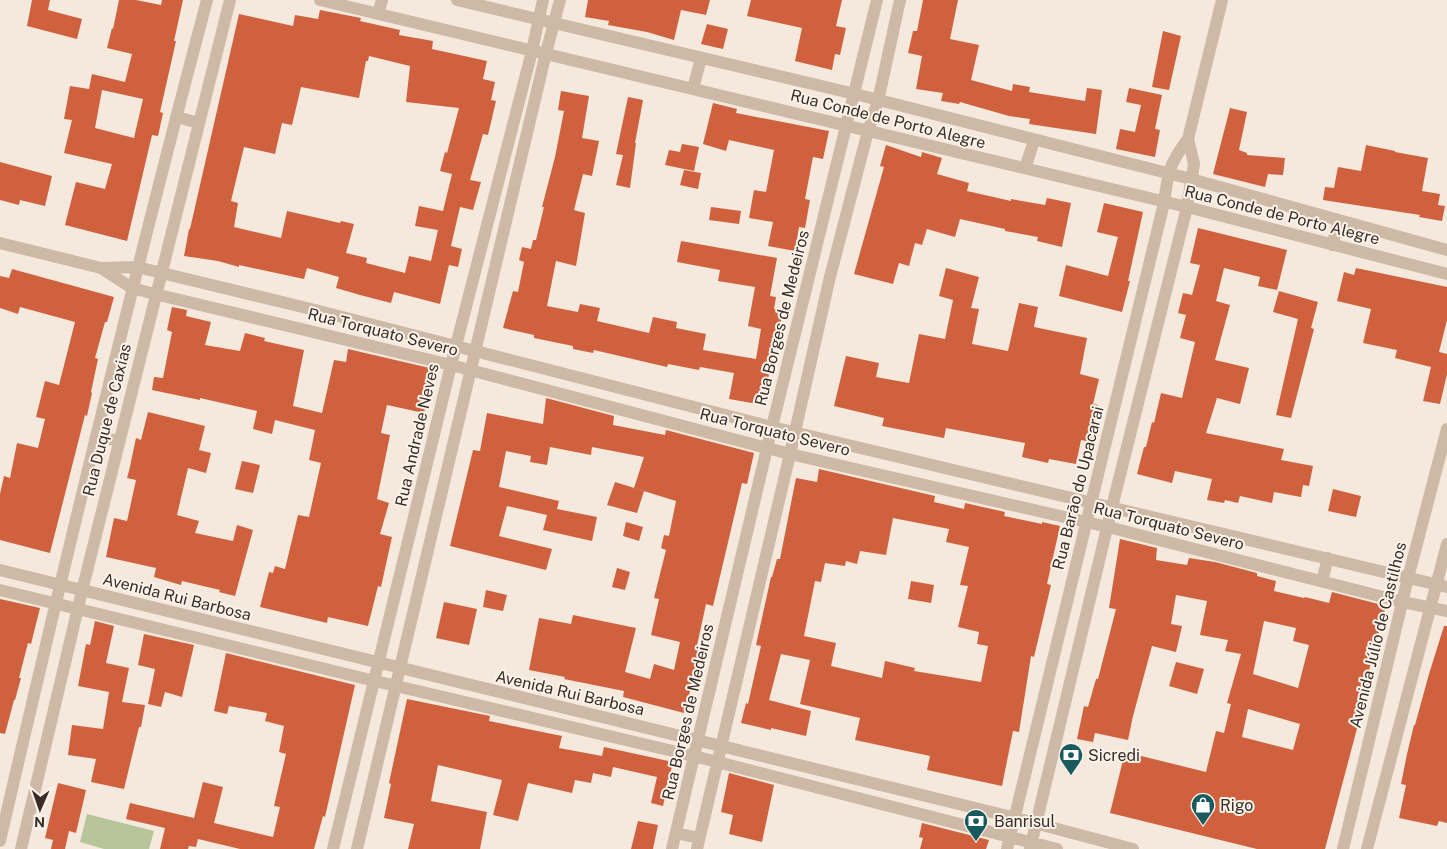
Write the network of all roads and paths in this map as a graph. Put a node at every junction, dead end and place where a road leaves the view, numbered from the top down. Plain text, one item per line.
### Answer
1 (207, 0) edge
2 (230, 0) edge
3 (320, 0) edge
4 (382, 0) edge
5 (457, 0) edge
6 (543, 0) edge
7 (560, 0) edge
8 (877, 0) edge
9 (900, 0) edge
10 (1222, 0) edge
11 (378, 14) junction
12 (539, 20) junction
13 (554, 24) junction
14 (532, 51) junction
15 (546, 53) junction
16 (702, 58) junction
17 (693, 89) junction
18 (855, 94) junction
19 (878, 101) junction
20 (176, 117) junction
21 (199, 123) junction
22 (846, 125) junction
23 (868, 131) junction
24 (1188, 139) junction
25 (1034, 141) junction
26 (1025, 168) junction
27 (1168, 174) junction
28 (1191, 179) junction
29 (495, 193) junction
30 (512, 197) junction
31 (1164, 203) junction
32 (1186, 207) junction
33 (1339, 220) junction
34 (0, 243) edge
35 (1332, 245) junction
36 (1447, 250) edge
37 (137, 266) junction
38 (101, 268) junction
39 (475, 272) junction
40 (161, 273) junction
41 (1447, 274) edge
42 (809, 276) junction
43 (493, 278) junction
44 (829, 281) junction
45 (132, 288) junction
46 (155, 294) junction
47 (311, 309) junction
48 (306, 330) junction
49 (455, 346) junction
50 (476, 351) junction
51 (789, 355) junction
52 (811, 360) junction
53 (1126, 360) junction
54 (1148, 364) junction
55 (451, 365) junction
56 (471, 370) junction
57 (685, 405) junction
58 (680, 425) junction
59 (772, 427) junction
60 (1447, 430) edge
61 (795, 432) junction
62 (96, 436) junction
63 (119, 441) junction
64 (767, 447) junction
65 (790, 454) junction
66 (972, 474) junction
67 (969, 495) junction
68 (1091, 503) junction
69 (1112, 507) junction
70 (415, 513) junction
71 (436, 517) junction
72 (1086, 522) junction
73 (1108, 527) junction
74 (1447, 544) edge
75 (1328, 558) junction
76 (0, 570) edge
77 (1408, 578) junction
78 (1322, 581) junction
79 (59, 585) junction
80 (1442, 586) edge
81 (0, 590) edge
82 (82, 591) junction
83 (1403, 602) junction
84 (55, 604) junction
85 (1431, 608) junction
86 (77, 610) junction
87 (1447, 611) edge
88 (232, 628) junction
89 (228, 646) junction
90 (379, 663) junction
91 (399, 668) junction
92 (38, 678) junction
93 (375, 681) junction
94 (1048, 681) junction
95 (61, 684) junction
96 (395, 686) junction
97 (1070, 686) junction
98 (555, 706) junction
99 (551, 722) junction
100 (698, 740) junction
101 (1034, 744) junction
102 (722, 746) junction
103 (1055, 750) junction
104 (694, 756) junction
105 (718, 762) junction
106 (5, 818) junction
107 (1016, 818) junction
108 (1037, 823) junction
109 (27, 824) junction
110 (676, 833) junction
111 (0, 841) edge
112 (1009, 843) edge
113 (698, 844) edge
114 (1031, 846) edge
115 (21, 849) edge
116 (333, 849) edge
117 (357, 849) edge
118 (672, 849) edge
119 (1057, 849) edge
120 (1133, 849) edge
121 (1343, 849) edge
122 (1367, 849) edge

1 - 20 street, Rua Duque de Caxias
2 - 21 street, Rua Duque de Caxias
3 - 11 street, Rua Conde de Porto Alegre
4 - 11 street
5 - 12 street, Rua Conde de Porto Alegre
6 - 12 street, Rua Andrade Neves
7 - 13 street
8 - 18 street, Rua Borges de Medeiros
9 - 19 street
10 - 24 street, Rua Barão do Upacarai
11 - 14 street, Rua Conde de Porto Alegre
12 - 13 street, Rua Conde de Porto Alegre
12 - 14 street, Rua Andrade Neves
13 - 15 street
13 - 16 street, Rua Conde de Porto Alegre
14 - 15 street, Rua Conde de Porto Alegre
14 - 29 street, Rua Andrade Neves
15 - 17 street, Rua Conde de Porto Alegre
15 - 30 street
16 - 17 street
16 - 18 street, Rua Conde de Porto Alegre
17 - 22 street, Rua Conde de Porto Alegre
18 - 19 street, Rua Conde de Porto Alegre
18 - 22 street, Rua Borges de Medeiros
19 - 23 street
19 - 25 street, Rua Conde de Porto Alegre
20 - 21 street
20 - 37 street, Rua Duque de Caxias
21 - 40 street, Rua Duque de Caxias
22 - 23 street, Rua Conde de Porto Alegre
22 - 42 street, Rua Borges de Medeiros
23 - 26 street, Rua Conde de Porto Alegre
23 - 44 street
24 - 27 street, Rua Barão do Upacarai
24 - 28 street, Rua Barão do Upacarai
25 - 26 street
25 - 27 street, Rua Conde de Porto Alegre
26 - 31 street, Rua Conde de Porto Alegre
27 - 28 street, Rua Conde de Porto Alegre
27 - 31 street, Rua Barão do Upacarai
28 - 32 street, Rua Barão do Upacarai
28 - 33 street, Rua Conde de Porto Alegre
29 - 30 street
29 - 39 street, Rua Andrade Neves
30 - 43 street
31 - 32 street, Rua Conde de Porto Alegre
31 - 53 street, Rua Barão do Upacarai
32 - 35 street, Rua Conde de Porto Alegre
32 - 54 street, Rua Barão do Upacarai
33 - 35 street
33 - 36 street, Rua Conde de Porto Alegre
34 - 38 street, Rua Torquato Severo
35 - 41 street, Rua Conde de Porto Alegre
37 - 38 street, Rua Torquato Severo
37 - 40 street, Rua Torquato Severo
37 - 45 street, Rua Duque de Caxias
38 - 45 street, Rua Torquato Severo
39 - 43 street
39 - 49 street, Rua Andrade Neves
40 - 46 street, Rua Duque de Caxias
40 - 47 street, Rua Torquato Severo
42 - 44 street
42 - 51 street, Rua Borges de Medeiros
43 - 50 street
44 - 52 street
45 - 46 street, Rua Torquato Severo
45 - 62 street, Rua Duque de Caxias
46 - 48 street, Rua Torquato Severo
46 - 63 street, Rua Duque de Caxias
47 - 48 street
47 - 49 street, Rua Torquato Severo
48 - 55 street, Rua Torquato Severo
49 - 50 street, Rua Torquato Severo
49 - 55 street, Rua Andrade Neves
50 - 56 street
50 - 57 street, Rua Torquato Severo
51 - 52 street
51 - 59 street, Rua Borges de Medeiros
52 - 61 street
53 - 54 street
53 - 68 street, Rua Barão do Upacarai
54 - 69 street, Rua Barão do Upacarai
55 - 56 street, Rua Torquato Severo
55 - 70 street, Rua Andrade Neves
56 - 58 street, Rua Torquato Severo
56 - 71 street
57 - 58 street
57 - 59 street, Rua Torquato Severo
58 - 64 street, Rua Torquato Severo
59 - 61 street, Rua Torquato Severo
59 - 64 street, Rua Borges de Medeiros
60 - 77 street, Avenida Júlio de Castilhos
61 - 65 street
61 - 66 street, Rua Torquato Severo
62 - 63 street
62 - 79 street, Rua Duque de Caxias
63 - 82 street, Rua Duque de Caxias
64 - 65 street, Rua Torquato Severo
64 - 100 street, Rua Borges de Medeiros
65 - 67 street, Rua Torquato Severo
65 - 102 street
66 - 67 street
66 - 68 street, Rua Torquato Severo
67 - 72 street, Rua Torquato Severo
68 - 69 street, Rua Torquato Severo
68 - 72 street, Rua Barão do Upacarai
69 - 73 street, Rua Barão do Upacarai
69 - 75 street, Rua Torquato Severo
70 - 71 street
70 - 90 street, Rua Andrade Neves
71 - 91 street
72 - 73 street, Rua Torquato Severo
72 - 94 street, Rua Barão do Upacarai
73 - 78 street, Rua Torquato Severo
73 - 97 street, Rua Barão do Upacarai
74 - 80 street
75 - 77 street, Rua Torquato Severo
75 - 78 street
76 - 79 street, Avenida Rui Barbosa
77 - 80 street, Rua Torquato Severo
77 - 83 street, Avenida Júlio de Castilhos
78 - 83 street, Rua Torquato Severo
79 - 82 street, Avenida Rui Barbosa
79 - 84 street, Rua Duque de Caxias
80 - 85 street
81 - 84 street, Avenida Rui Barbosa
82 - 86 street, Rua Duque de Caxias
82 - 88 street, Avenida Rui Barbosa
83 - 85 street, Rua Torquato Severo
83 - 121 street, Avenida Júlio de Castilhos
84 - 86 street, Avenida Rui Barbosa
84 - 92 street, Rua Duque de Caxias
85 - 87 street, Rua Torquato Severo
85 - 122 street
86 - 89 street, Avenida Rui Barbosa
86 - 95 street, Rua Duque de Caxias
88 - 89 street
88 - 90 street, Avenida Rui Barbosa
89 - 93 street, Avenida Rui Barbosa
90 - 91 street, Avenida Rui Barbosa
90 - 93 street, Rua Andrade Neves
91 - 96 street
91 - 98 street, Avenida Rui Barbosa
92 - 95 street
92 - 106 street, Rua Duque de Caxias
93 - 96 street, Avenida Rui Barbosa
93 - 116 street, Rua Andrade Neves
94 - 97 street
94 - 101 street, Rua Barão do Upacarai
95 - 109 street, Rua Duque de Caxias
96 - 99 street, Avenida Rui Barbosa
96 - 117 street
97 - 103 street, Rua Barão do Upacarai
98 - 99 street
98 - 100 street, Avenida Rui Barbosa
99 - 104 street, Avenida Rui Barbosa
100 - 102 street, Avenida Rui Barbosa
100 - 104 street, Rua Borges de Medeiros
101 - 103 street
101 - 107 street, Rua Barão do Upacarai
102 - 105 street
102 - 107 street, Avenida Rui Barbosa
103 - 108 street, Rua Barão do Upacarai
104 - 105 street, Avenida Rui Barbosa
104 - 110 street, Rua Borges de Medeiros
105 - 112 street, Avenida Rui Barbosa
105 - 113 street
106 - 109 street
106 - 111 street, Rua Duque de Caxias
107 - 108 street, Avenida Rui Barbosa
107 - 112 street, Rua Barão do Upacarai
108 - 114 street, Rua Barão do Upacarai
108 - 120 street, Avenida Rui Barbosa
109 - 115 street, Rua Duque de Caxias
110 - 113 street
110 - 118 street, Rua Borges de Medeiros
112 - 114 street, Avenida Rui Barbosa
114 - 119 street, Avenida Rui Barbosa

